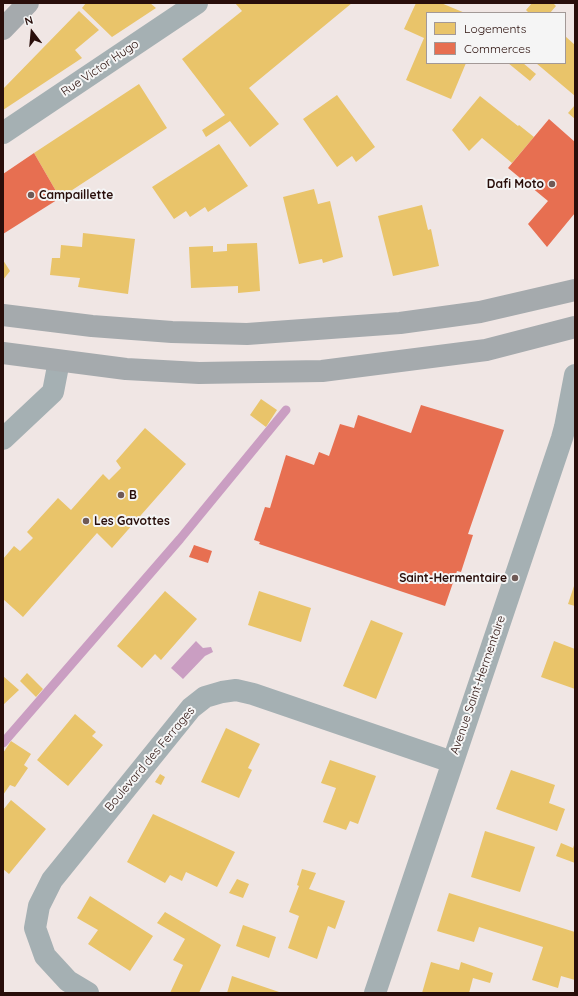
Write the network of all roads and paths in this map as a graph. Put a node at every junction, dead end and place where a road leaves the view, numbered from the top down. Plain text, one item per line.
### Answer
1 (28, 3) edge
2 (197, 3) edge
3 (3, 29) edge
4 (3, 133) edge
5 (575, 290) edge
6 (3, 315) edge
7 (575, 327) edge
8 (3, 353) edge
9 (59, 361) junction
10 (575, 375) edge
11 (3, 439) edge
12 (452, 762) junction
13 (88, 993) edge
14 (375, 993) edge

1 - 3 main road
2 - 4 street, Rue Victor Hugo
5 - 6 main road
7 - 9 main road
8 - 9 main road
9 - 11 street
10 - 12 street, Avenue Saint-Hermentaire
12 - 13 street, Boulevard des Ferrages
12 - 14 street, Avenue Saint-Hermentaire

